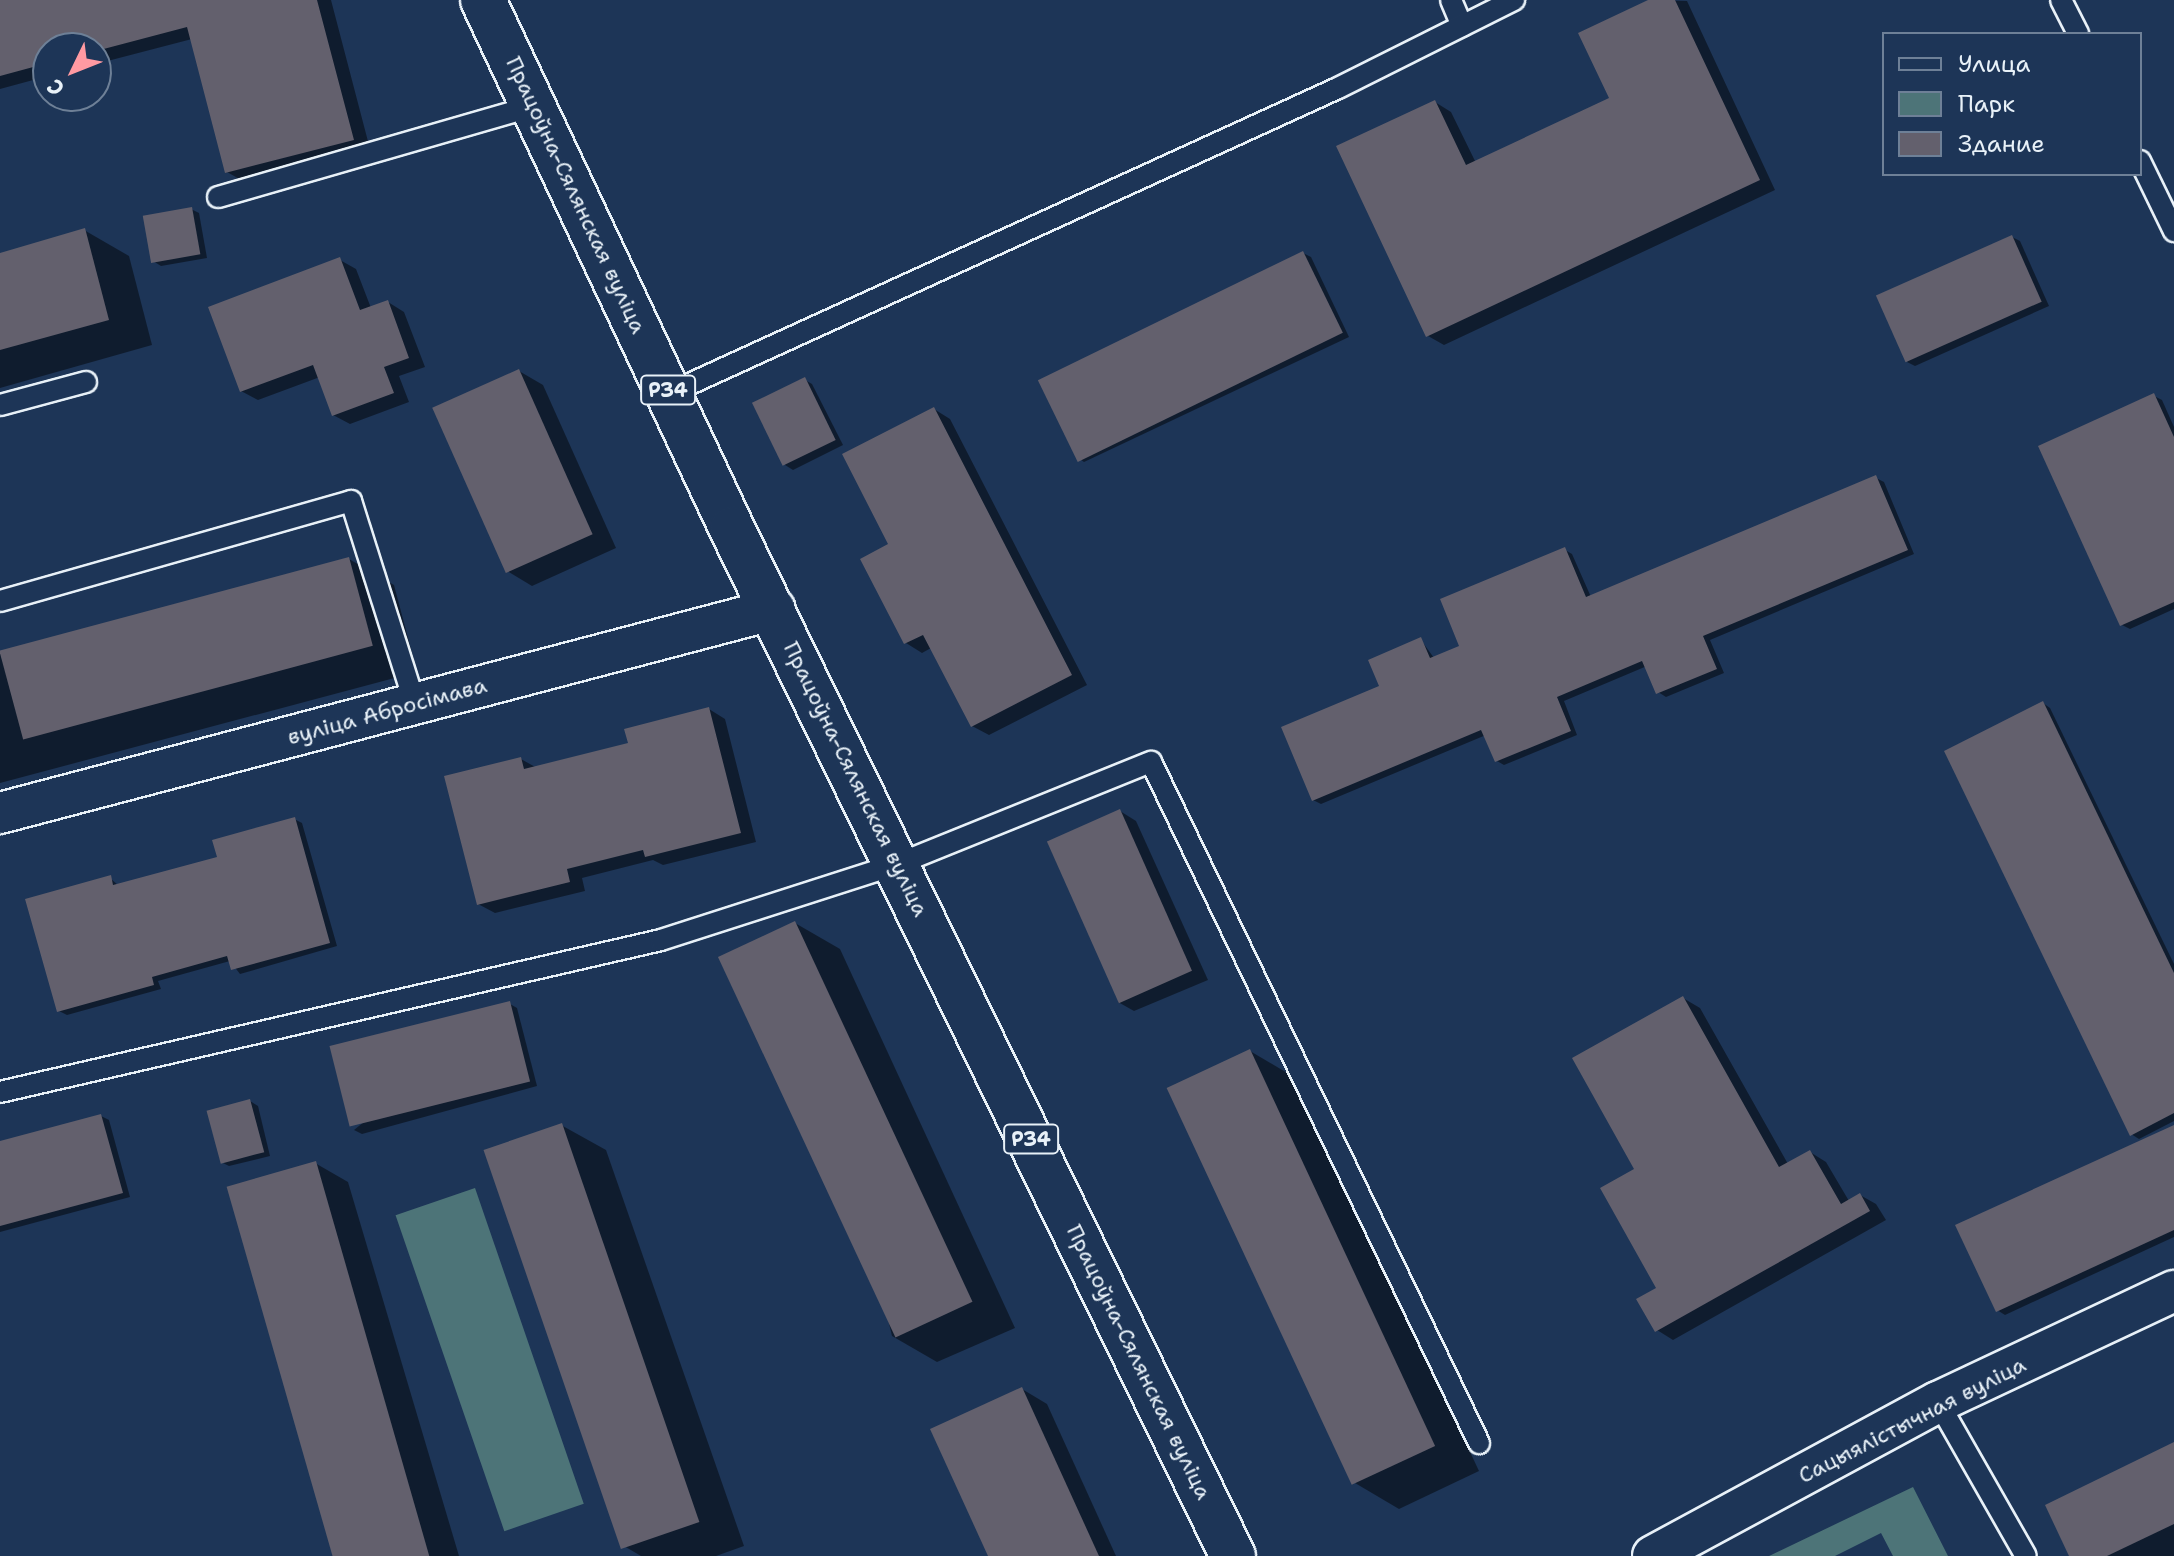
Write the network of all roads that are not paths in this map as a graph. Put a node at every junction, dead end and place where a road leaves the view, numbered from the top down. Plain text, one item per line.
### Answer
1 (483, 0) edge
2 (1451, 0) edge
3 (1514, 0) edge
4 (2061, 0) edge
5 (1462, 26) junction
6 (2077, 32) edge
7 (533, 106) junction
8 (2142, 165) edge
9 (218, 197) dead end
10 (2174, 231) edge
11 (86, 382) dead end
12 (670, 393) junction
13 (0, 405) edge
14 (0, 601) edge
15 (775, 609) junction
16 (415, 704) junction
17 (0, 813) edge
18 (898, 864) junction
19 (0, 1092) edge
20 (2174, 1291) edge
21 (1938, 1402) junction
22 (1479, 1443) dead end
23 (1233, 1556) edge
24 (1653, 1556) edge
25 (2026, 1556) edge

1 - 7 main road, Працоўна-Сялянская вуліца / Р34
2 - 5 lane
3 - 5 lane
4 - 6 lane
5 - 12 lane
7 - 9 lane
7 - 12 main road, Працоўна-Сялянская вуліца / Р34
8 - 10 lane
11 - 13 lane
12 - 15 main road, Працоўна-Сялянская вуліца / Р34
14 - 16 lane
15 - 16 street, вуліца Абросімава
15 - 18 main road, Працоўна-Сялянская вуліца / Р34
16 - 17 street, вуліца Абросімава
18 - 19 lane
18 - 22 lane
18 - 23 main road, Працоўна-Сялянская вуліца / Р34
20 - 21 street, Сацыялістычная вуліца
21 - 24 street, Сацыялістычная вуліца
21 - 25 lane

